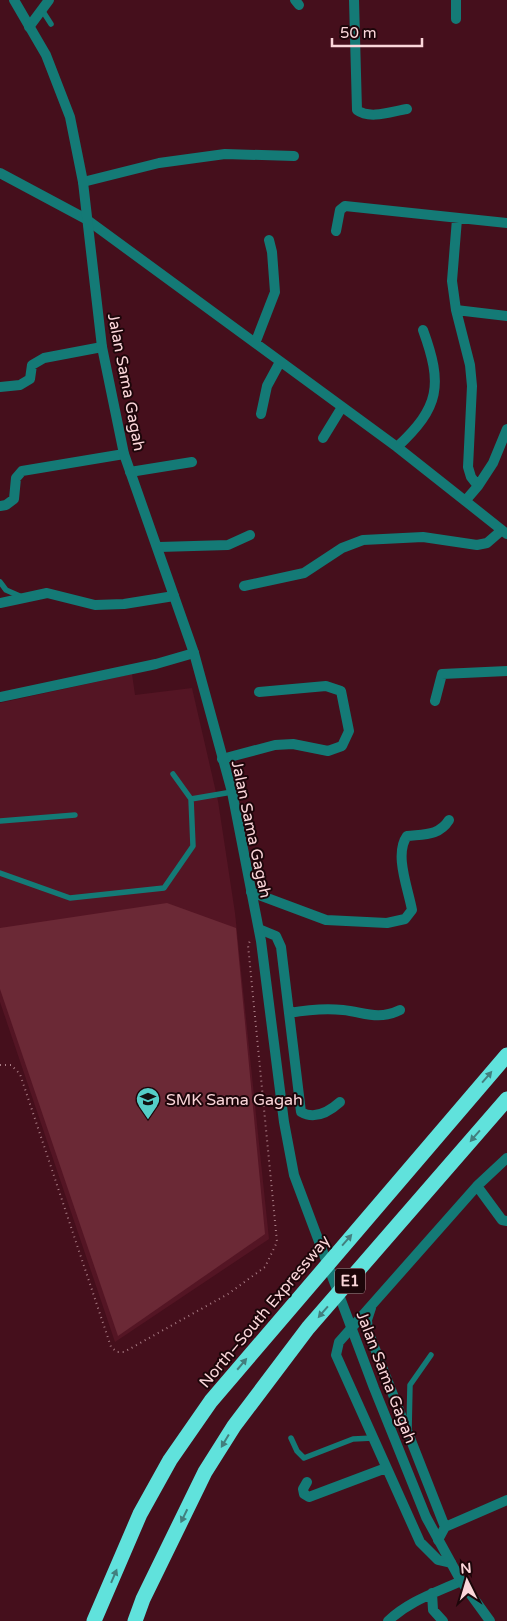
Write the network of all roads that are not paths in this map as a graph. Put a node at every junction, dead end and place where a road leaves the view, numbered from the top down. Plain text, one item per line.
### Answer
1 (14, 0) edge
2 (49, 0) edge
3 (354, 0) edge
4 (456, 0) edge
5 (42, 10) junction
6 (456, 19) dead end
7 (51, 24) dead end
8 (29, 27) junction
9 (407, 109) dead end
10 (294, 156) dead end
11 (0, 174) edge
12 (83, 182) junction
13 (86, 219) junction
14 (457, 219) junction
15 (507, 223) edge
16 (336, 231) dead end
17 (269, 240) dead end
18 (456, 310) junction
19 (507, 316) edge
20 (423, 330) dead end
21 (256, 341) junction
22 (102, 347) junction
23 (280, 362) junction
24 (0, 387) edge
25 (342, 407) junction
26 (261, 414) dead end
27 (507, 429) edge
28 (323, 438) dead end
29 (397, 447) junction
30 (124, 454) junction
31 (192, 462) dead end
32 (130, 472) junction
33 (478, 486) junction
34 (466, 500) junction
35 (0, 506) edge
36 (504, 532) edge
37 (250, 535) dead end
38 (159, 547) junction
39 (0, 582) edge
40 (244, 586) dead end
41 (174, 596) junction
42 (22, 597) junction
43 (0, 603) edge
44 (194, 653) junction
45 (507, 671) edge
46 (260, 692) dead end
47 (0, 697) edge
48 (435, 701) dead end
49 (222, 759) junction
50 (173, 774) dead end
51 (232, 792) junction
52 (191, 799) junction
53 (75, 815) dead end
54 (449, 820) dead end
55 (0, 821) edge
56 (0, 873) edge
57 (251, 892) junction
58 (259, 929) junction
59 (400, 1010) dead end
60 (289, 1012) junction
61 (507, 1055) edge
62 (507, 1099) edge
63 (340, 1102) dead end
64 (507, 1158) edge
65 (477, 1186) junction
66 (507, 1221) edge
67 (371, 1307) junction
68 (431, 1355) dead end
69 (291, 1438) dead end
70 (373, 1438) junction
71 (409, 1438) junction
72 (386, 1468) junction
73 (307, 1482) dead end
74 (507, 1500) edge
75 (445, 1527) junction
76 (438, 1540) junction
77 (450, 1563) junction
78 (461, 1581) junction
79 (432, 1593) junction
80 (94, 1621) edge
81 (135, 1621) edge
82 (388, 1621) edge
83 (443, 1621) edge
84 (490, 1621) edge

1 - 8 street, Jalan Sama Gagah
2 - 5 street
3 - 9 street
4 - 6 street
5 - 7 lane
5 - 8 street
8 - 12 street, Jalan Sama Gagah
10 - 12 street
11 - 13 street
12 - 13 street, Jalan Sama Gagah
13 - 21 street
13 - 22 street, Jalan Sama Gagah
14 - 15 street
14 - 16 street
14 - 18 street
17 - 21 street
18 - 19 street
18 - 33 street
20 - 29 street
21 - 23 street
22 - 24 street
22 - 30 street, Jalan Sama Gagah
23 - 25 street
23 - 26 street
25 - 28 street
25 - 29 street
27 - 33 street
29 - 34 street
30 - 32 street, Jalan Sama Gagah
30 - 35 street
31 - 32 street
32 - 38 street, Jalan Sama Gagah
33 - 34 street
34 - 36 street
36 - 40 street
37 - 38 street
38 - 41 street, Jalan Sama Gagah
39 - 42 lane
41 - 42 street
41 - 44 street, Jalan Sama Gagah
42 - 43 street
44 - 47 street
44 - 49 street, Jalan Sama Gagah
45 - 48 street
46 - 49 street
49 - 51 street, Jalan Sama Gagah
50 - 52 lane
51 - 52 lane
51 - 57 street, Jalan Sama Gagah
52 - 56 lane
53 - 55 lane
54 - 57 street
57 - 58 street, Jalan Sama Gagah
58 - 60 street
58 - 76 street, Jalan Sama Gagah
59 - 60 street
60 - 63 street
80 -> 61 highway, North–South Expressway / E1
62 -> 81 highway, E1
64 - 65 street
65 - 66 street
65 - 67 street
67 - 70 street
67 - 71 street
68 - 71 lane
69 - 70 lane
70 - 72 street
71 - 75 street
72 - 73 street
72 - 77 street
74 - 75 street
75 - 76 street
76 - 77 street, Jalan Sama Gagah
77 - 78 street, Jalan Sama Gagah
78 - 79 street
78 - 84 street, Jalan Sama Gagah
79 - 82 street
79 - 83 street

